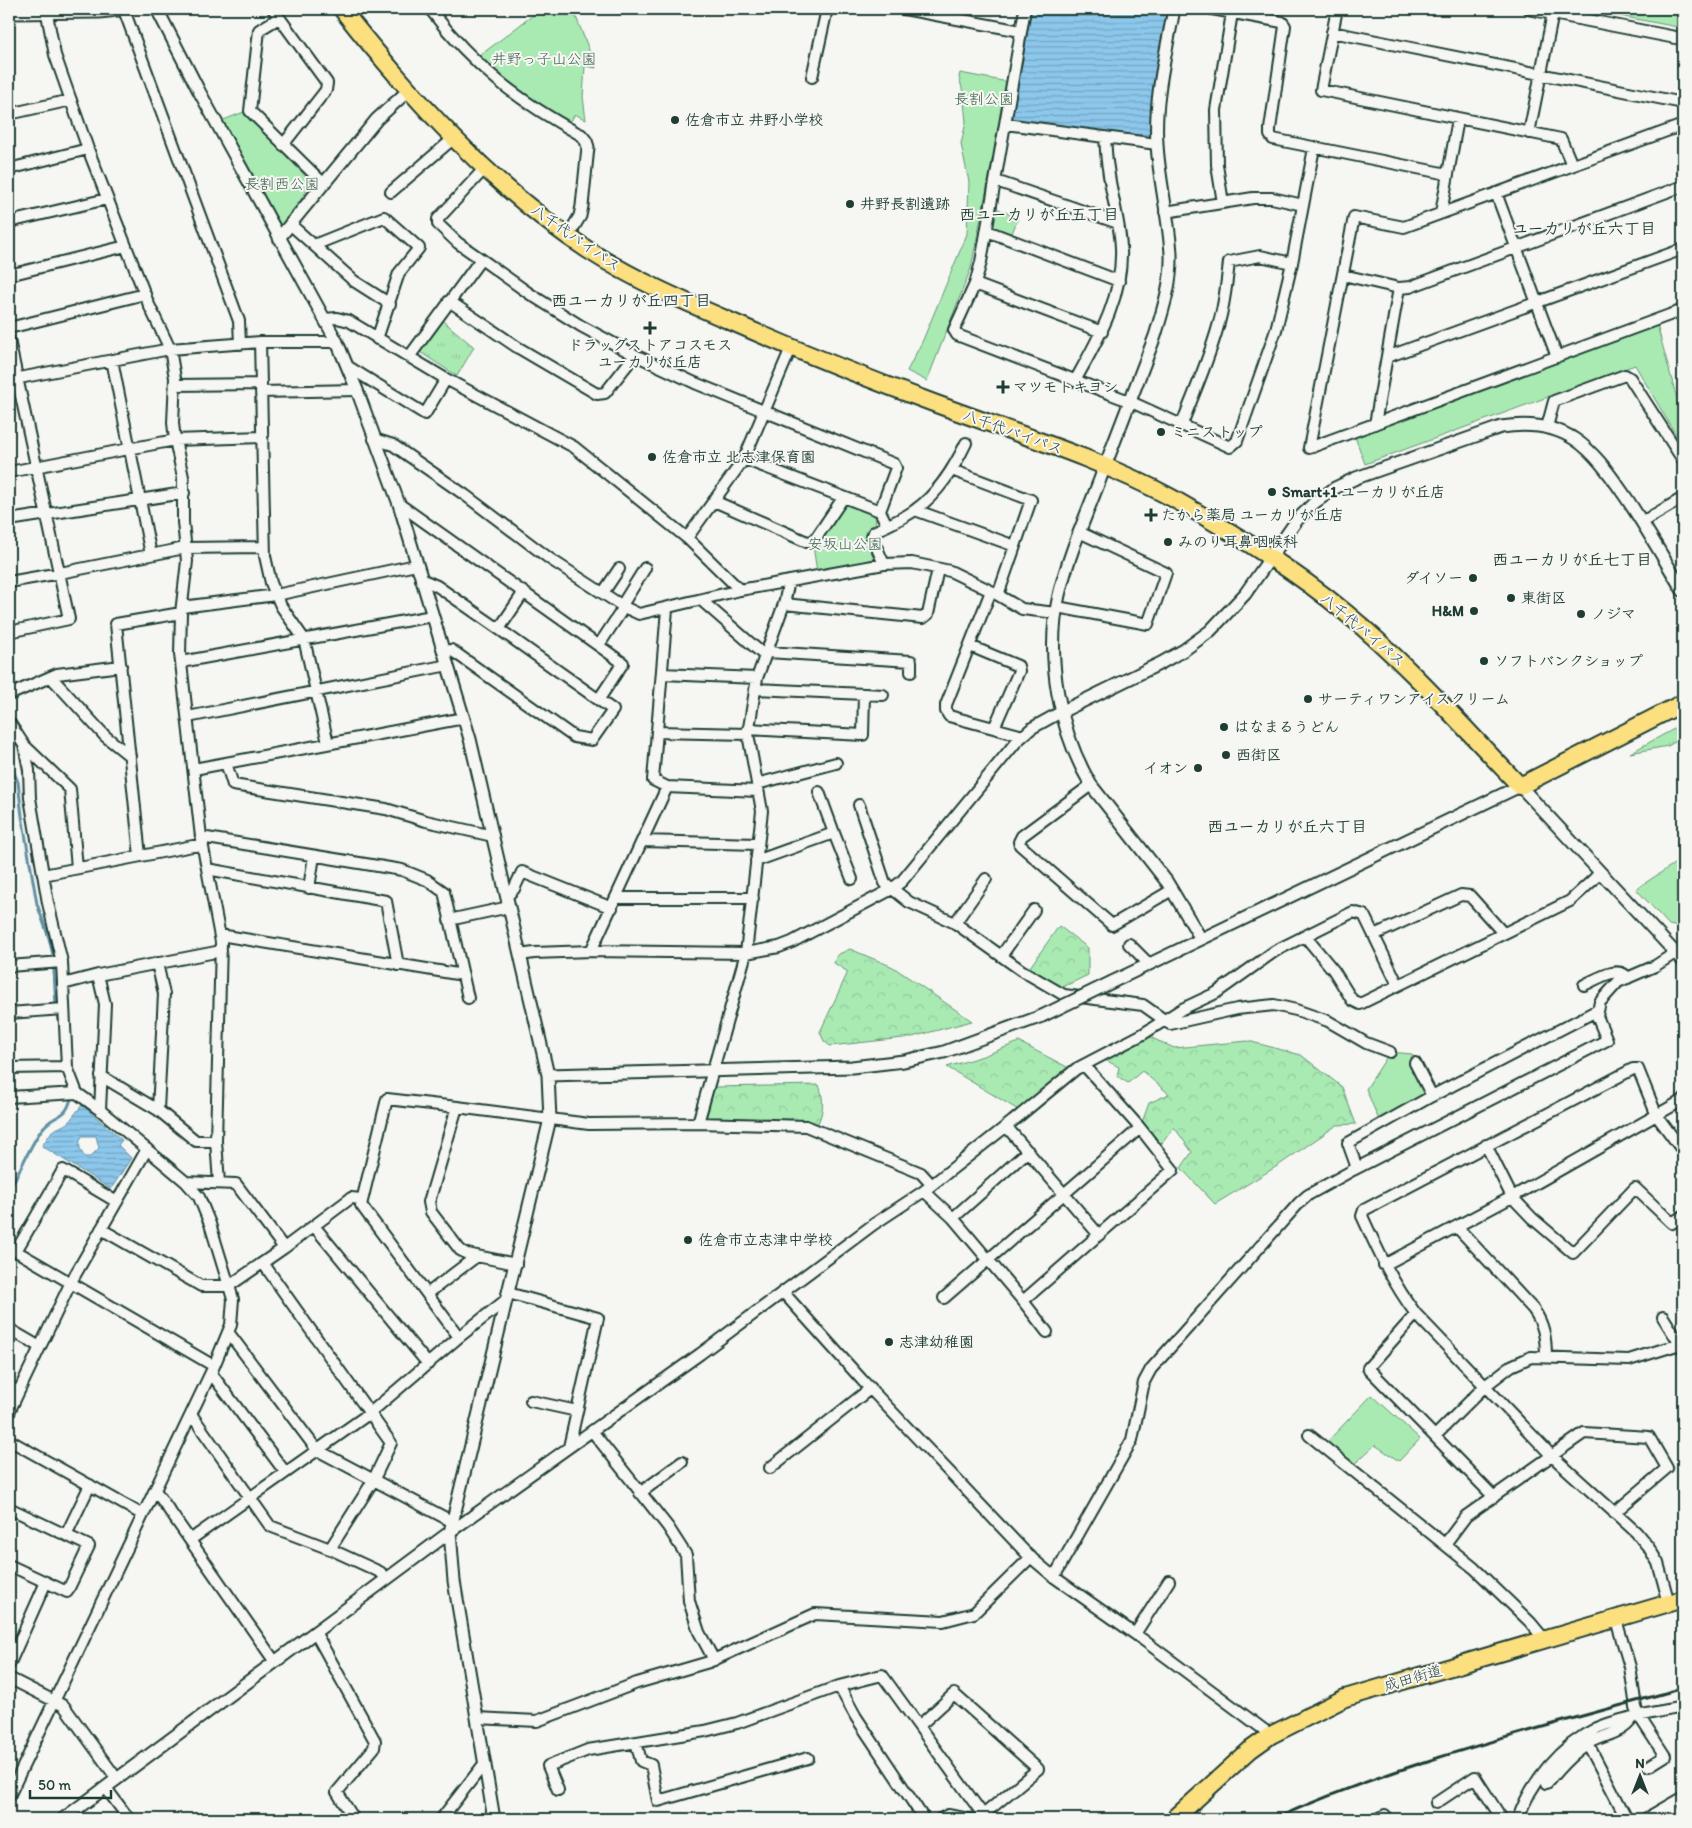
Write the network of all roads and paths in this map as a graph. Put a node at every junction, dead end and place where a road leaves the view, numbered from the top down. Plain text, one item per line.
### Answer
1 (125, 9) edge
2 (157, 9) edge
3 (342, 9) edge
4 (430, 9) edge
5 (827, 9) edge
6 (904, 9) edge
7 (1025, 9) edge
8 (1174, 9) edge
9 (1212, 9) edge
10 (1337, 9) edge
11 (1530, 9) edge
12 (46, 11) edge
13 (9, 13) edge
14 (276, 13) edge
15 (1232, 13) junction
16 (1553, 13) junction
17 (1021, 31) junction
18 (1332, 32) junction
19 (1683, 39) edge
20 (1541, 74) junction
21 (812, 77) dead end
22 (409, 90) junction
23 (71, 100) junction
24 (1683, 103) edge
25 (9, 114) edge
26 (1458, 119) junction
27 (1006, 124) junction
28 (1683, 125) edge
29 (1529, 133) junction
30 (581, 135) joint
31 (1105, 137) junction
32 (454, 138) junction
33 (1157, 144) junction
34 (283, 145) junction
35 (1314, 148) junction
36 (88, 149) junction
37 (1572, 165) junction
38 (9, 168) edge
39 (485, 168) junction
40 (1447, 174) junction
41 (996, 181) junction
42 (322, 184) junction
43 (1683, 186) edge
44 (390, 192) dead end
45 (1496, 193) junction
46 (107, 199) junction
47 (1223, 203) junction
48 (1303, 205) junction
49 (1165, 212) junction
50 (1441, 213) junction
51 (9, 222) edge
52 (1118, 223) junction
53 (290, 224) junction
54 (988, 231) junction
55 (568, 236) junction
56 (279, 238) junction
57 (314, 245) junction
58 (126, 246) junction
59 (1516, 248) junction
60 (1683, 249) edge
61 (481, 259) junction
62 (1292, 263) junction
63 (9, 274) edge
64 (1343, 275) junction
65 (1119, 281) junction
66 (975, 284) junction
67 (1399, 288) junction
68 (145, 294) junction
69 (449, 301) junction
70 (1537, 302) junction
71 (390, 304) junction
72 (1683, 310) edge
73 (324, 319) junction
74 (9, 328) edge
75 (1102, 332) junction
76 (378, 339) junction
77 (9, 340) edge
78 (260, 342) junction
79 (338, 342) junction
80 (240, 344) junction
81 (791, 348) junction
82 (170, 349) junction
83 (635, 354) junction
84 (409, 357) junction
85 (1387, 357) junction
86 (1557, 357) junction
87 (112, 360) junction
88 (347, 366) junction
89 (446, 379) junction
90 (13, 380) edge
91 (1075, 381) junction
92 (175, 385) junction
93 (261, 388) junction
94 (357, 390) junction
95 (1129, 401) junction
96 (764, 411) junction
97 (1182, 424) junction
98 (1375, 424) junction
99 (1547, 427) junction
100 (262, 437) junction
101 (374, 439) junction
102 (175, 440) junction
103 (966, 442) dead end
104 (130, 449) junction
105 (744, 459) junction
106 (1683, 460) edge
107 (36, 467) junction
108 (1105, 467) junction
109 (952, 470) junction
110 (9, 472) edge
111 (184, 493) junction
112 (843, 498) junction
113 (1683, 498) edge
114 (140, 500) junction
115 (714, 501) junction
116 (399, 504) junction
117 (915, 510) junction
118 (880, 511) junction
119 (47, 514) junction
120 (9, 520) edge
121 (1642, 522) junction
122 (887, 525) junction
123 (1079, 532) junction
124 (687, 538) junction
125 (1015, 546) junction
126 (264, 547) junction
127 (185, 548) junction
128 (152, 555) junction
129 (1270, 557) junction
130 (416, 564) junction
131 (884, 564) junction
132 (645, 568) dead end
133 (619, 569) dead end
134 (938, 569) junction
135 (60, 573) junction
136 (421, 579) junction
137 (789, 581) junction
138 (9, 582) edge
139 (1682, 587) edge
140 (740, 590) junction
141 (524, 592) junction
142 (603, 593) junction
143 (995, 593) junction
144 (276, 595) junction
145 (701, 600) junction
146 (784, 604) junction
147 (623, 606) junction
148 (666, 609) junction
149 (182, 610) junction
150 (1057, 610) junction
151 (432, 616) junction
152 (499, 629) junction
153 (9, 632) edge
154 (304, 639) junction
155 (599, 645) junction
156 (970, 646) junction
157 (443, 651) junction
158 (766, 654) junction
159 (181, 662) junction
160 (121, 666) junction
161 (448, 666) junction
162 (911, 672) dead end
163 (662, 674) junction
164 (51, 677) junction
165 (758, 678) junction
166 (755, 689) junction
167 (316, 692) junction
168 (864, 694) junction
169 (9, 695) edge
170 (884, 695) dead end
171 (599, 699) junction
172 (1683, 704) edge
173 (1061, 712) junction
174 (188, 717) junction
175 (464, 718) junction
176 (9, 722) edge
177 (994, 728) junction
178 (656, 732) junction
179 (748, 732) junction
180 (1023, 736) junction
181 (328, 743) junction
182 (24, 745) junction
183 (130, 756) junction
184 (226, 763) junction
185 (836, 763) dead end
186 (194, 769) junction
187 (1092, 785) junction
188 (667, 786) junction
189 (1520, 786) junction
190 (758, 787) junction
191 (819, 792) dead end
192 (859, 805) dead end
193 (834, 833) junction
194 (493, 836) junction
195 (202, 840) junction
196 (642, 841) junction
197 (758, 844) junction
198 (140, 856) junction
199 (314, 856) junction
200 (756, 860) junction
201 (77, 868) junction
202 (207, 869) junction
203 (1600, 872) junction
204 (43, 875) junction
205 (852, 879) dead end
206 (986, 879) dead end
207 (309, 888) junction
208 (892, 889) junction
209 (1172, 890) junction
210 (616, 898) junction
211 (753, 898) junction
212 (508, 902) junction
213 (612, 908) junction
214 (1034, 910) dead end
215 (449, 920) junction
216 (955, 923) junction
217 (1503, 933) junction
218 (220, 935) junction
219 (1374, 935) junction
220 (1305, 936) junction
221 (1201, 939) junction
222 (1128, 944) dead end
223 (222, 951) junction
224 (591, 951) junction
225 (746, 953) junction
226 (520, 955) junction
227 (1681, 955) edge
228 (1001, 956) junction
229 (62, 962) junction
230 (157, 964) junction
231 (1149, 964) junction
232 (398, 965) junction
233 (9, 966) edge
234 (98, 975) junction
235 (463, 975) junction
236 (1628, 978) junction
237 (63, 984) junction
238 (1398, 985) junction
239 (1584, 985) dead end
240 (468, 998) dead end
241 (63, 1009) junction
242 (1598, 1010) junction
243 (9, 1013) edge
244 (1164, 1020) junction
245 (1390, 1052) dead end
246 (1415, 1063) dead end
247 (1084, 1065) junction
248 (67, 1067) junction
249 (9, 1068) edge
250 (712, 1071) junction
251 (548, 1075) junction
252 (101, 1076) junction
253 (77, 1093) junction
254 (1432, 1096) junction
255 (9, 1097) edge
256 (1683, 1100) edge
257 (457, 1107) junction
258 (100, 1110) junction
259 (158, 1110) junction
260 (1657, 1116) junction
261 (550, 1118) junction
262 (698, 1123) junction
263 (1006, 1126) junction
264 (1140, 1128) junction
265 (216, 1141) junction
266 (1486, 1145) junction
267 (147, 1149) junction
268 (1028, 1151) junction
269 (1683, 1151) edge
270 (1357, 1168) junction
271 (186, 1182) junction
272 (219, 1183) junction
273 (928, 1188) junction
274 (1064, 1193) junction
275 (1512, 1197) junction
276 (361, 1199) junction
277 (117, 1202) junction
278 (1683, 1216) edge
279 (953, 1218) junction
280 (314, 1226) junction
281 (1457, 1227) junction
282 (101, 1229) junction
283 (1099, 1235) junction
284 (284, 1248) junction
285 (12, 1249) edge
286 (477, 1256) junction
287 (988, 1259) junction
288 (263, 1263) junction
289 (516, 1264) junction
290 (1384, 1266) junction
291 (71, 1282) junction
292 (229, 1286) junction
293 (783, 1292) junction
294 (427, 1294) junction
295 (507, 1297) junction
296 (944, 1298) dead end
297 (1023, 1301) junction
298 (1416, 1314) junction
299 (1663, 1317) dead end
300 (9, 1329) edge
301 (228, 1332) junction
302 (1047, 1332) dead end
303 (459, 1337) junction
304 (40, 1347) junction
305 (1682, 1347) edge
306 (1546, 1356) junction
307 (428, 1364) junction
308 (212, 1369) junction
309 (1485, 1386) junction
310 (870, 1388) junction
311 (13, 1390) edge
312 (531, 1401) dead end
313 (577, 1411) junction
314 (9, 1412) edge
315 (191, 1414) junction
316 (370, 1414) junction
317 (592, 1431) junction
318 (1309, 1435) dead end
319 (1435, 1436) junction
320 (9, 1440) edge
321 (569, 1447) junction
322 (317, 1450) junction
323 (1552, 1456) junction
324 (682, 1462) dead end
325 (770, 1468) dead end
326 (285, 1472) junction
327 (373, 1480) junction
328 (90, 1485) junction
329 (155, 1490) junction
330 (640, 1492) junction
331 (250, 1497) junction
332 (1494, 1497) junction
333 (9, 1508) edge
334 (1614, 1513) junction
335 (143, 1515) junction
336 (451, 1527) junction
337 (66, 1535) junction
338 (190, 1540) junction
339 (1445, 1544) junction
340 (330, 1549) junction
341 (1031, 1557) junction
342 (9, 1564) edge
343 (1054, 1577) junction
344 (387, 1578) junction
345 (1169, 1581) dead end
346 (46, 1582) junction
347 (1676, 1601) edge
348 (1616, 1620) junction
349 (315, 1632) junction
350 (1135, 1634) junction
351 (1544, 1640) junction
352 (714, 1660) junction
353 (275, 1662) junction
354 (9, 1664) edge
355 (9, 1678) edge
356 (839, 1686) junction
357 (54, 1701) junction
358 (1683, 1706) edge
359 (476, 1718) junction
360 (1636, 1718) junction
361 (919, 1726) junction
362 (1271, 1735) junction
363 (636, 1742) junction
364 (1588, 1744) junction
365 (808, 1758) dead end
366 (484, 1764) junction
367 (1649, 1766) dead end
368 (117, 1779) junction
369 (1547, 1783) dead end
370 (106, 1788) junction
371 (558, 1790) dead end
372 (9, 1796) edge
373 (1683, 1797) edge
374 (1436, 1803) dead end
375 (1671, 1804) junction
376 (68, 1818) edge
377 (982, 1818) edge
378 (129, 1819) edge
379 (354, 1819) edge
380 (441, 1819) edge
381 (494, 1819) edge
382 (924, 1819) edge
383 (940, 1819) edge
384 (969, 1819) edge
385 (1174, 1819) edge
386 (1378, 1819) edge
387 (1388, 1819) edge
388 (1502, 1819) edge
389 (1518, 1819) edge
390 (1627, 1819) edge
391 (1645, 1819) edge
392 (1681, 1819) edge

1 - 12 street
1 - 80 street
2 - 56 street
3 - 22 highway, 八千代バイパス
4 - 30 street
5 - 21 street
6 - 17 street
7 - 17 street
8 - 33 street
9 - 15 street
10 - 18 street
11 - 16 street
12 - 13 street
12 - 23 street
14 - 34 street
14 - 34 street
15 - 35 street
15 - 47 street
16 - 19 street
16 - 20 street
17 - 27 street
18 - 20 street
18 - 26 street
20 - 24 street
20 - 29 street
22 - 32 highway, 八千代バイパス
22 - 42 street
23 - 25 street
23 - 36 street
26 - 29 street
26 - 40 street
27 - 31 street
27 - 41 street
28 - 37 street
29 - 37 street
30 - 55 street
31 - 33 street
31 - 52 street
32 - 39 highway, 八千代バイパス
32 - 44 street
33 - 49 street
34 - 42 street
35 - 40 street
35 - 48 street
36 - 38 street
36 - 46 street
37 - 45 street
39 - 55 highway, 八千代バイパス
39 - 61 street
40 - 50 street
41 - 52 street
41 - 54 street
42 - 53 street
43 - 59 street
45 - 50 street
45 - 59 street
46 - 51 street
46 - 58 street
47 - 48 street
47 - 49 street
48 - 62 street
49 - 95 street
50 - 64 street
52 - 65 street
53 - 56 street
53 - 57 street
54 - 65 street
54 - 66 street
55 - 81 highway, 八千代バイパス
56 - 73 street
57 - 71 street
57 - 71 street
58 - 63 street
58 - 68 street
59 - 67 street
59 - 70 street
60 - 70 street
61 - 69 street
61 - 83 street
62 - 97 street
62 - 97 street
64 - 67 street
64 - 98 street
65 - 75 street
66 - 75 street
66 - 91 street
67 - 85 street
68 - 74 street
68 - 82 street
69 - 83 street
69 - 84 street
70 - 85 street
70 - 86 street
71 - 76 street
72 - 86 street
73 - 76 street
73 - 79 street
75 - 91 street
76 - 84 street
77 - 90 street
78 - 79 street
78 - 80 street
78 - 93 street
79 - 88 street
80 - 82 street
81 - 96 street
81 - 108 highway, 八千代バイパス
82 - 87 street
82 - 92 street
83 - 96 street
84 - 89 street
85 - 98 street
86 - 98 street
87 - 90 street
87 - 104 street
88 - 89 street
88 - 94 street
89 - 124 street
90 - 107 street
91 - 95 street
92 - 93 street
92 - 102 street
93 - 94 street
93 - 100 street
94 - 101 street
95 - 97 street
95 - 108 street
96 - 105 street
96 - 118 street
99 - 106 street
99 - 121 street
99 - 129 street
100 - 102 street
100 - 126 street
101 - 116 street
101 - 142 street
102 - 104 street
102 - 111 street
103 - 109 street
104 - 107 street
104 - 114 street
105 - 112 street
105 - 115 street
107 - 110 street
107 - 119 street
108 - 123 street
108 - 129 highway, 八千代バイパス
109 - 117 street
109 - 125 street
111 - 114 street
111 - 127 street
112 - 115 street
112 - 118 street
113 - 121 street
114 - 119 street
114 - 128 street
115 - 124 street
116 - 130 street
116 - 141 street
117 - 122 street
117 - 125 street
118 - 122 street
119 - 120 street
119 - 135 street
121 - 139 street
122 - 131 street
123 - 150 street
123 - 150 street
124 - 140 street
125 - 143 street
126 - 127 street
126 - 144 street
127 - 128 street
127 - 149 street
128 - 135 street
129 - 173 street
129 - 189 highway, 八千代バイパス
130 - 136 street
130 - 144 street
131 - 134 street
131 - 137 street
132 - 147 street
133 - 142 street
134 - 143 street
134 - 146 street
135 - 138 street
135 - 153 street
136 - 151 street
136 - 152 street
137 - 140 street
137 - 146 street
140 - 145 street
141 - 152 street
141 - 155 street
142 - 147 street
143 - 150 street
143 - 156 street
144 - 149 street
144 - 154 street
145 - 148 street
145 - 158 street
146 - 158 street
147 - 148 street
147 - 155 street
148 - 163 street
149 - 159 street
149 - 160 street
150 - 173 street
151 - 154 street
151 - 157 street
152 - 171 street
154 - 159 street
154 - 167 street
155 - 171 street
156 - 177 street
156 - 177 street
157 - 161 street
157 - 171 street
158 - 162 street
158 - 165 street
159 - 174 street
160 - 164 street
160 - 183 street
161 - 167 street
161 - 175 street
163 - 165 street
163 - 178 street
164 - 169 street
164 - 183 street
165 - 166 street
166 - 168 street
166 - 179 street
167 - 174 street
167 - 181 street
168 - 170 street
168 - 179 street
172 - 189 highway
173 - 180 street
173 - 187 street
174 - 186 street
175 - 181 street
175 - 194 street
176 - 182 street
177 - 180 street
178 - 179 street
178 - 188 street
179 - 190 street
180 - 208 street
181 - 184 street
182 - 201 street
182 - 204 street
183 - 198 street
184 - 186 street
184 - 194 street
185 - 190 street
186 - 195 street
187 - 209 street
187 - 209 street
188 - 190 street
188 - 196 street
189 - 203 street
189 - 221 street
190 - 197 street
191 - 193 street
192 - 208 street
193 - 200 street
193 - 205 street
194 - 212 street
195 - 198 street
195 - 199 street
195 - 202 street
196 - 197 street
196 - 210 street
197 - 200 street
198 - 201 street
199 - 207 street
199 - 215 street
200 - 211 street
201 - 204 street
202 - 207 street
202 - 218 street
203 - 217 street
203 - 227 street
204 - 229 street
206 - 216 street
207 - 232 street
208 - 216 street
208 - 225 street
209 - 221 street
210 - 211 street
210 - 213 street
211 - 225 street
212 - 213 street
212 - 215 street
212 - 226 street
213 - 224 street
214 - 228 street
215 - 235 street
216 - 228 street
217 - 219 street
217 - 238 street
218 - 223 street
218 - 232 street
219 - 220 street
219 - 238 street
220 - 238 street
220 - 244 street
221 - 231 street
222 - 231 street
223 - 230 street
223 - 265 street
224 - 225 street
224 - 226 street
225 - 250 street
226 - 251 street
227 - 236 street
228 - 244 street
229 - 233 street
229 - 237 street
230 - 234 street
230 - 259 street
231 - 250 street, bridge
232 - 235 street
234 - 237 street
234 - 252 street
235 - 240 street
236 - 239 street
236 - 242 street
237 - 241 street
241 - 243 street
241 - 248 street
242 - 254 street
242 - 270 street
244 - 245 street
244 - 247 street
246 - 254 street
247 - 263 street
247 - 264 street
248 - 249 street
248 - 253 street
250 - 251 street
250 - 262 street
251 - 261 street
252 - 258 street
252 - 259 street
253 - 255 street
253 - 258 street
254 - 270 street
256 - 260 street
257 - 261 street
257 - 276 street
257 - 286 street
258 - 267 street
259 - 265 street
260 - 266 street
260 - 269 street
260 - 275 street
261 - 262 street
261 - 289 street
262 - 273 street
263 - 268 street
263 - 273 street
264 - 274 street
264 - 283 street
265 - 272 street
266 - 275 street
266 - 290 street
267 - 271 street
267 - 277 street
268 - 274 street
268 - 279 street
270 - 343 street
271 - 272 street
271 - 292 street
272 - 284 street
273 - 279 street
273 - 293 street
274 - 283 street
274 - 287 street
275 - 278 street
275 - 281 street
276 - 280 street
276 - 294 street
277 - 282 street
277 - 285 street
279 - 287 street
280 - 284 street
280 - 307 street
281 - 290 street
281 - 306 street
282 - 291 street
282 - 292 street
283 - 297 street
284 - 288 street
285 - 291 street
286 - 289 street
286 - 294 street
287 - 296 street
287 - 297 street
288 - 292 street
288 - 316 street
289 - 295 street
290 - 298 street
291 - 304 street
291 - 308 street
292 - 301 street
293 - 310 street
293 - 317 street
294 - 303 street
295 - 303 street
295 - 313 street
295 - 336 street
297 - 302 street
298 - 309 street
298 - 319 street
299 - 305 street
300 - 304 street
301 - 308 street
301 - 322 street
303 - 307 street
304 - 311 street
305 - 306 street
306 - 309 street
307 - 316 street
308 - 315 street
308 - 326 street
309 - 319 street
309 - 323 street
310 - 325 street
310 - 341 street
311 - 314 street
312 - 313 street
313 - 321 street
315 - 329 street
315 - 331 street
316 - 322 street
316 - 327 street
317 - 321 street
317 - 330 street
318 - 339 street
319 - 332 street
320 - 328 street
321 - 336 street
322 - 326 street
322 - 327 street
323 - 332 street
323 - 334 street
323 - 334 street
324 - 330 street
326 - 331 street
327 - 336 street
327 - 340 street
328 - 335 street
328 - 337 street
329 - 335 street
329 - 338 street
330 - 352 street
331 - 338 street
331 - 340 street
332 - 339 street
333 - 337 street
334 - 347 street
335 - 357 street
336 - 344 street
336 - 359 street
337 - 346 street
338 - 353 street
339 - 351 street
340 - 344 street
341 - 343 street
341 - 352 street
342 - 346 street
343 - 350 street
344 - 349 street
345 - 350 street
346 - 354 street
347 - 348 highway, 成田街道
348 - 351 highway, 成田街道
348 - 360 street
349 - 353 street
349 - 379 street
350 - 362 street
351 - 362 highway, 成田街道
352 - 359 street
353 - 368 street
355 - 357 street
356 - 361 street
356 - 363 street
356 - 382 street
357 - 368 street
357 - 372 street
358 - 360 street
359 - 366 street
360 - 364 street
360 - 367 street
360 - 389 street
361 - 377 street
361 - 377 street
362 - 385 highway, 成田街道
363 - 365 street
363 - 371 street
364 - 369 street
364 - 390 street
366 - 380 street
366 - 381 street
368 - 370 street
370 - 376 street
370 - 378 street
373 - 375 street
374 - 388 street
375 - 391 street
375 - 392 street
383 - 384 street
386 - 387 street

